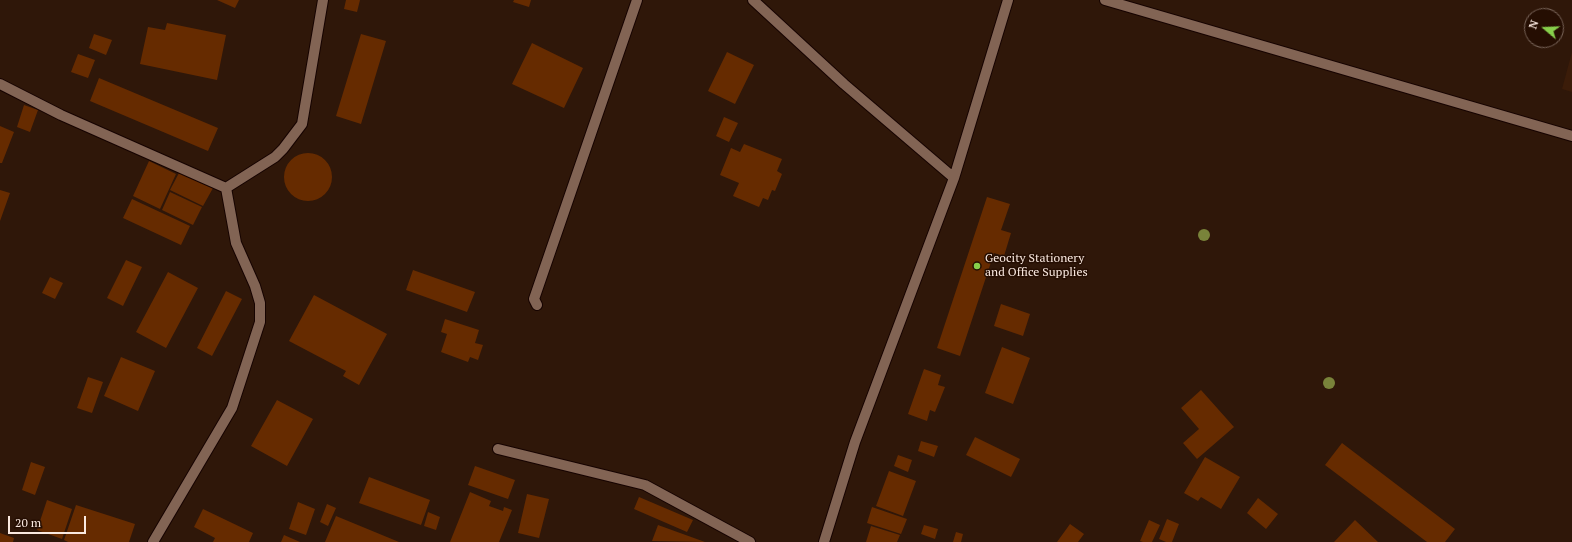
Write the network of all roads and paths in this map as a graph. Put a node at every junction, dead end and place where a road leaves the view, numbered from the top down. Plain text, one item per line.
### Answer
1 (323, 0) edge
2 (637, 0) edge
3 (753, 0) edge
4 (1008, 0) edge
5 (1105, 0) edge
6 (0, 84) edge
7 (1572, 136) edge
8 (954, 178) junction
9 (226, 188) junction
10 (537, 305) dead end
11 (498, 449) dead end
12 (153, 542) edge
13 (750, 542) edge
14 (824, 542) edge

1 - 9 street
2 - 10 street
3 - 8 street
4 - 8 street
5 - 7 street
6 - 9 street
8 - 14 street
9 - 12 street
11 - 13 street

